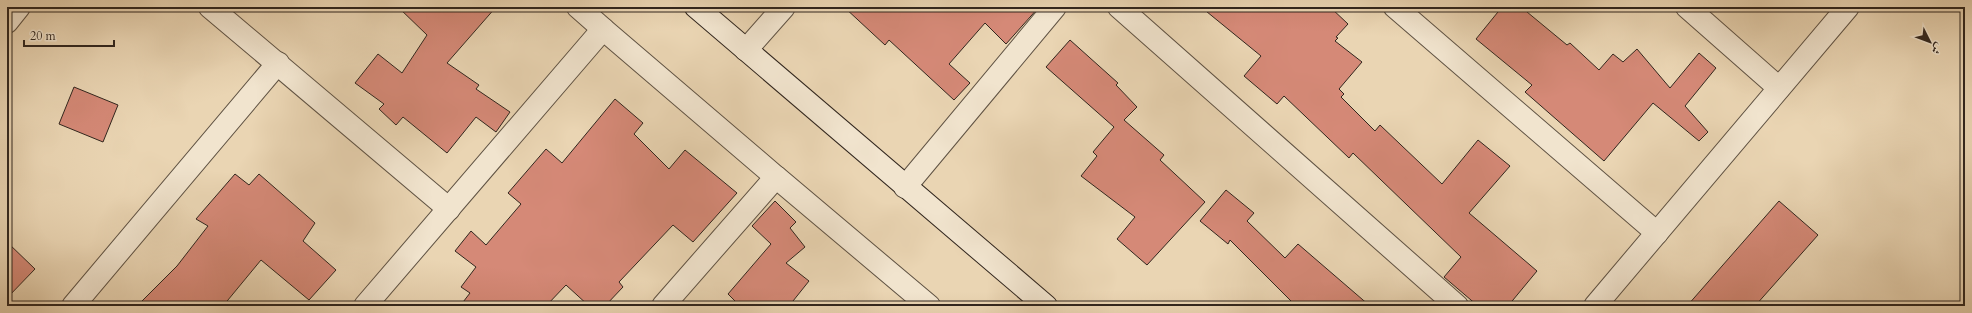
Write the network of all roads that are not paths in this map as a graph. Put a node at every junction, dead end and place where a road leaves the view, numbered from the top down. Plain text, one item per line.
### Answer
1 (19, 7) edge
2 (210, 7) edge
3 (578, 7) edge
4 (696, 7) edge
5 (784, 7) edge
6 (1055, 7) edge
7 (1119, 7) edge
8 (1395, 7) edge
9 (1687, 7) edge
10 (1848, 7) edge
11 (7, 22) edge
12 (603, 29) junction
13 (746, 50) junction
14 (278, 63) junction
15 (1779, 88) junction
16 (776, 177) junction
17 (905, 187) junction
18 (449, 208) junction
19 (1657, 233) junction
20 (73, 306) edge
21 (365, 306) edge
22 (663, 306) edge
23 (928, 306) edge
24 (1046, 306) edge
25 (1457, 306) edge
26 (1595, 306) edge

1 - 11 street
2 - 14 street
3 - 12 street
4 - 13 street
5 - 13 street
6 - 17 street
7 - 25 street
8 - 19 street
9 - 15 street
10 - 15 street
12 - 16 street
12 - 18 street
13 - 17 street
14 - 18 street
14 - 20 street
15 - 19 street
16 - 22 street
16 - 23 street
17 - 24 street
18 - 21 street
19 - 26 street

